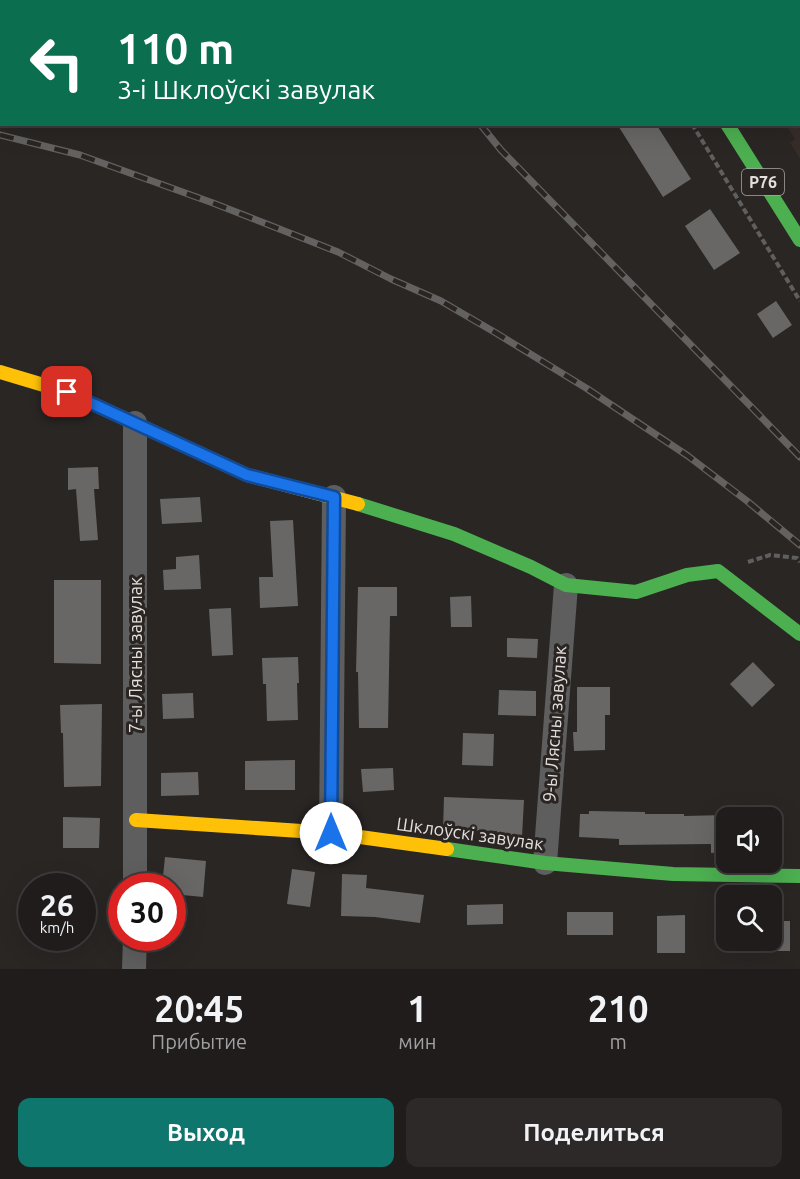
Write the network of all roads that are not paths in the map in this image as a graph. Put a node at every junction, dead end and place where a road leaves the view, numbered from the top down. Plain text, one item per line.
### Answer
1 (728, 126) edge
2 (800, 240) edge
3 (0, 372) edge
4 (135, 423) junction
5 (334, 497) junction
6 (566, 585) junction
7 (800, 634) edge
8 (136, 820) junction
9 (331, 833) junction
10 (545, 863) junction
11 (135, 873) edge
12 (800, 876) edge
13 (135, 951) edge
14 (134, 969) edge

1 - 2 street, Р76
3 - 4 street
4 - 5 street
4 - 8 street, 7-ы Лясны завулак
5 - 6 street
5 - 9 street
6 - 7 street
6 - 10 street, 9-ы Лясны завулак
8 - 9 street, Шклоўскі завулак
8 - 11 street, 7-ы Лясны завулак
9 - 10 street, Шклоўскі завулак
10 - 12 street, Шклоўскі завулак
13 - 14 street

